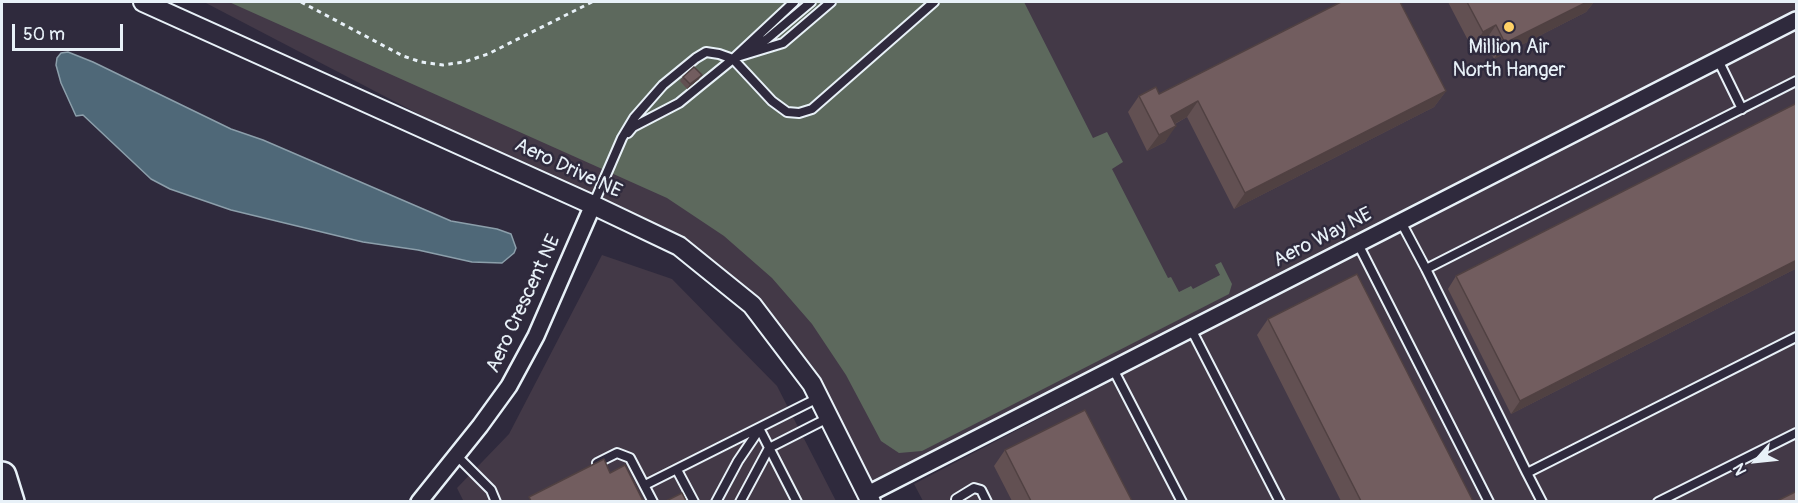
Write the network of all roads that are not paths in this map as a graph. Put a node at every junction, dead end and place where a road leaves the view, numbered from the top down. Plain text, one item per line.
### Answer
1 (143, 2) edge
2 (794, 2) edge
3 (811, 2) edge
4 (831, 2) edge
5 (934, 2) edge
6 (1797, 20) edge
7 (733, 59) junction
8 (1718, 60) junction
9 (1797, 81) edge
10 (1742, 109) junction
11 (622, 138) junction
12 (593, 205) junction
13 (1401, 222) junction
14 (1358, 244) junction
15 (1426, 269) junction
16 (1191, 329) junction
17 (1797, 337) edge
18 (1113, 369) junction
19 (818, 398) junction
20 (829, 418) junction
21 (759, 428) junction
22 (1797, 433) edge
23 (769, 448) junction
24 (456, 455) junction
25 (588, 468) edge
26 (677, 470) junction
27 (1527, 473) junction
28 (2, 477) edge
29 (645, 485) junction
30 (870, 498) edge
31 (9, 501) edge
32 (419, 501) edge
33 (496, 501) edge
34 (653, 501) edge
35 (694, 501) edge
36 (716, 501) edge
37 (740, 501) edge
38 (797, 501) edge
39 (956, 501) edge
40 (987, 501) edge
41 (1182, 501) edge
42 (1280, 501) edge
43 (1489, 501) edge
44 (1542, 501) edge
45 (1658, 501) edge

1 - 12 street, Aero Drive NE
2 - 7 lane
3 - 7 lane
4 - 7 lane
5 - 7 lane
6 - 8 street, Aero Way NE
7 - 11 lane
7 - 11 lane
8 - 10 lane
8 - 13 street, Aero Way NE
9 - 10 lane
10 - 15 lane
11 - 12 lane
12 - 19 street, Aero Drive NE
12 - 24 street, Aero Crescent NE
13 - 14 street, Aero Way NE
13 - 15 lane
14 - 16 street, Aero Way NE
14 - 43 lane
15 - 27 lane
16 - 18 street, Aero Way NE
16 - 42 lane
17 - 27 lane
18 - 30 street, Aero Way NE
18 - 41 lane
19 - 20 street, Aero Drive NE
19 - 21 lane
20 - 23 lane
20 - 30 street, Aero Drive NE
21 - 23 lane
21 - 26 lane
21 - 36 lane
22 - 45 lane
23 - 37 lane
23 - 38 lane
24 - 32 street, Aero Crescent NE
24 - 33 lane
25 - 29 lane
26 - 29 lane
26 - 35 lane
27 - 44 lane
28 - 31 highway
29 - 34 lane
39 - 40 lane

